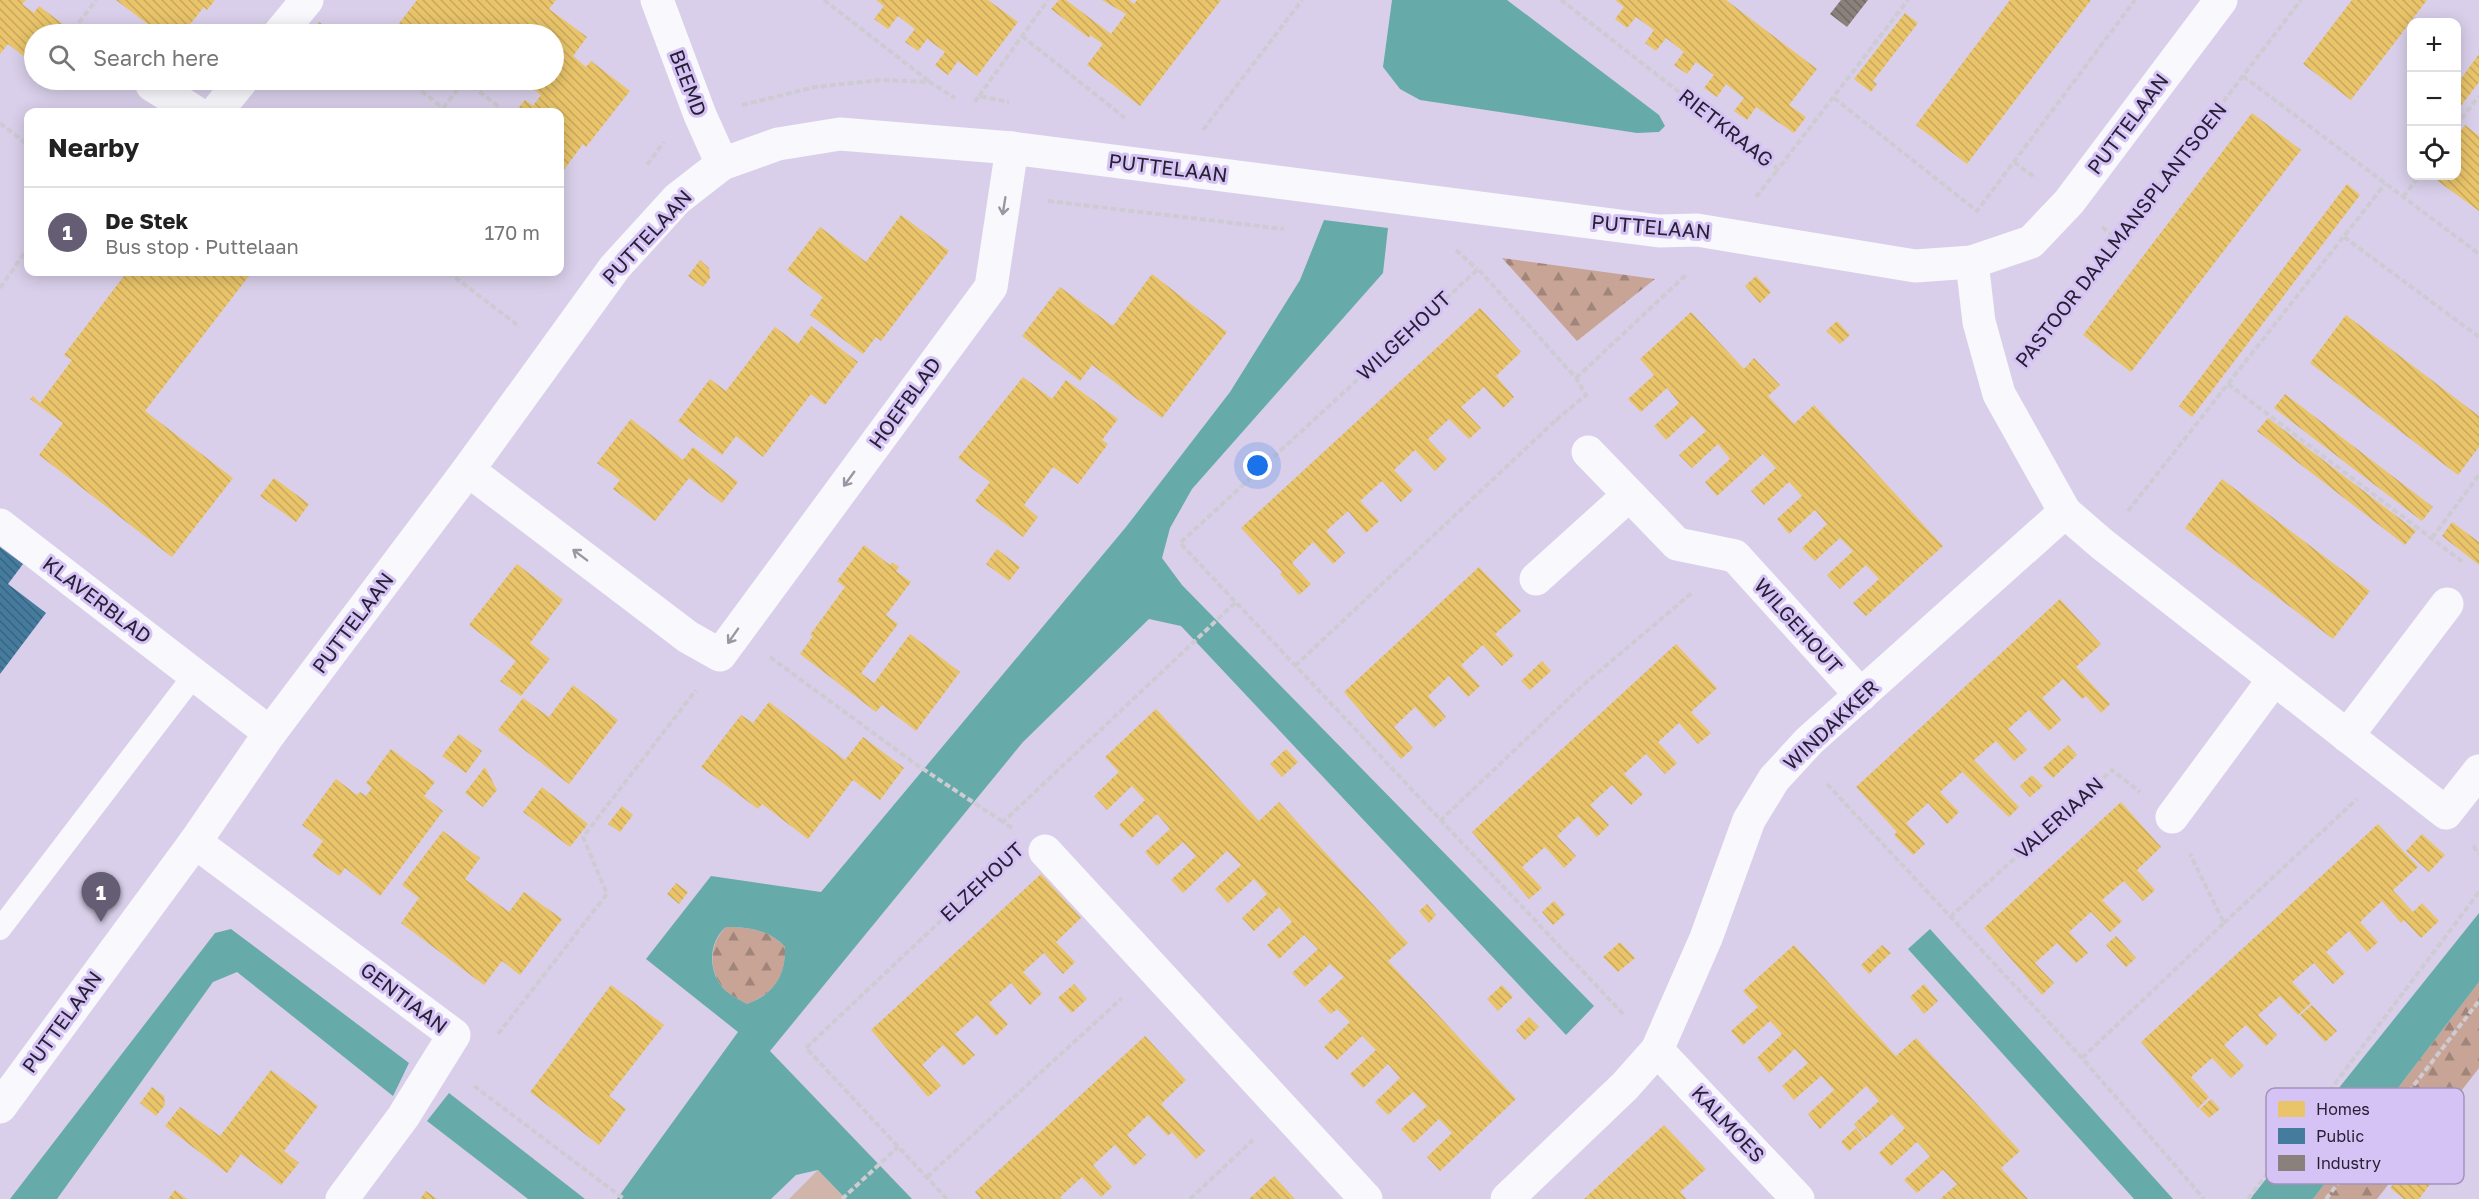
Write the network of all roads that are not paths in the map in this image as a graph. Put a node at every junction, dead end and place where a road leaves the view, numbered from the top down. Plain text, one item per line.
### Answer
1 (307, 0) edge
2 (657, 0) edge
3 (2221, 0) edge
4 (287, 24) edge
5 (160, 90) edge
6 (234, 90) edge
7 (189, 108) edge
8 (219, 108) edge
9 (1012, 148) junction
10 (722, 164) junction
11 (1972, 262) junction
12 (1588, 452) road end
13 (468, 470) junction
14 (1629, 495) junction
15 (2065, 512) junction
16 (0, 525) edge
17 (1536, 579) dead end
18 (2447, 604) dead end
19 (195, 675) junction
20 (2274, 679) junction
21 (1861, 695) junction
22 (270, 733) junction
23 (2347, 736) junction
24 (2479, 771) edge
25 (2172, 817) road end
26 (195, 842) junction
27 (1036, 845) road end
28 (0, 929) edge
29 (1658, 1050) junction
30 (0, 1107) edge
31 (342, 1199) edge
32 (1366, 1199) edge
33 (1507, 1199) edge
34 (1798, 1199) edge

1 - 4 street
2 - 10 street, BEEMD
3 - 11 street, PUTTELAAN
5 - 7 street
6 - 8 street
9 - 10 street, PUTTELAAN
9 - 11 street, PUTTELAAN
9 -> 13 street, HOEFBLAD
10 - 13 street, PUTTELAAN
11 - 15 street
12 - 14 street
13 - 22 street, PUTTELAAN
14 - 17 street
14 - 21 street, WILGEHOUT
15 - 20 street
15 - 21 street, WINDAKKER
16 - 19 street, KLAVERBLAD
18 - 23 street
19 - 22 street
19 - 28 lane
20 - 23 street
20 - 25 street
21 - 29 street, WINDAKKER
22 - 26 street, PUTTELAAN
23 - 24 street
26 - 30 street, PUTTELAAN
26 - 31 street, GENTIAAN
27 - 32 street, ELZEHOUT
29 - 33 street, WINDAKKER
29 - 34 street, KALMOES

